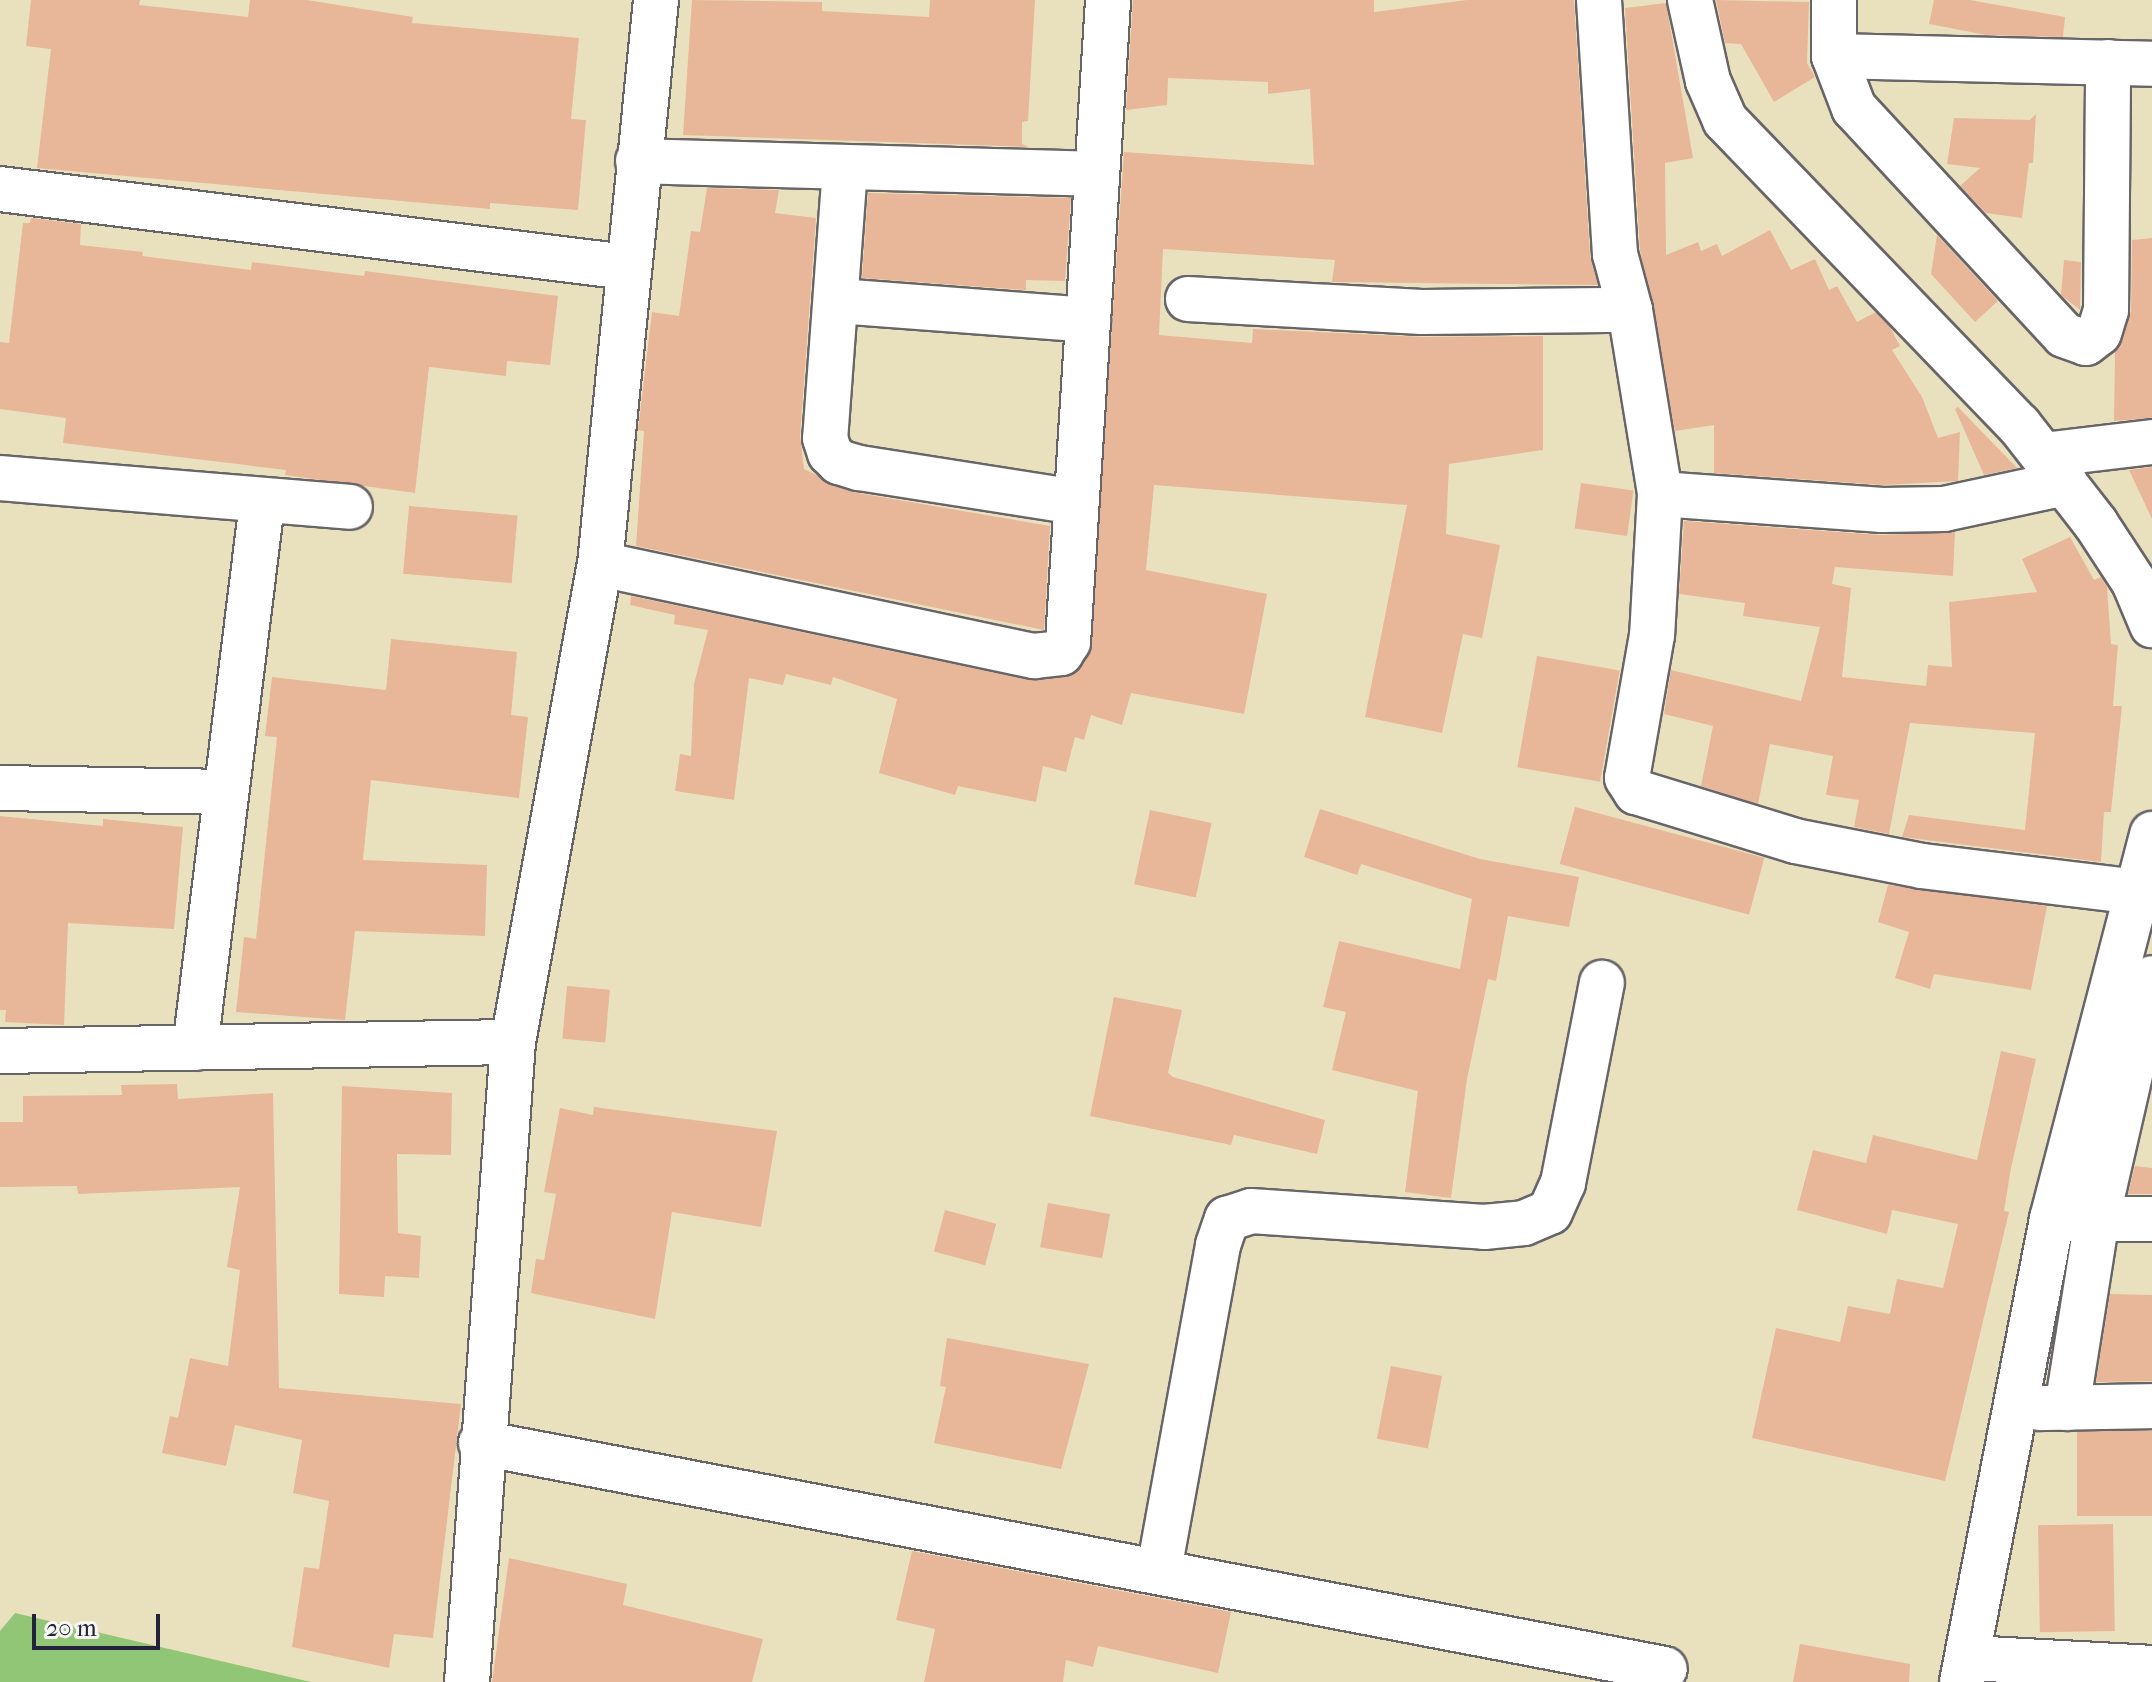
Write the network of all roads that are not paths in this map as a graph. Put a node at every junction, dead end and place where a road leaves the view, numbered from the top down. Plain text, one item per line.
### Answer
1 (655, 0) edge
2 (1108, 0) edge
3 (1599, 0) edge
4 (1690, 0) edge
5 (1834, 0) edge
6 (1834, 56) junction
7 (2108, 62) junction
8 (2152, 64) edge
9 (638, 161) junction
10 (845, 168) junction
11 (1097, 174) junction
12 (0, 189) edge
13 (626, 267) junction
14 (1188, 299) dead end
15 (838, 301) junction
16 (1630, 310) junction
17 (1088, 320) junction
18 (2152, 442) edge
19 (2054, 469) junction
20 (0, 478) edge
21 (1660, 494) junction
22 (1076, 502) junction
23 (262, 503) junction
24 (350, 507) dead end
25 (600, 564) junction
26 (2152, 625) edge
27 (0, 788) edge
28 (226, 792) junction
29 (2152, 834) edge
30 (2137, 892) junction
31 (2152, 978) edge
32 (1602, 983) dead end
33 (513, 1042) junction
34 (195, 1048) junction
35 (0, 1051) edge
36 (2127, 1059) edge
37 (2052, 1219) junction
38 (2097, 1219) junction
39 (2152, 1219) edge
40 (2152, 1406) edge
41 (2067, 1408) junction
42 (2013, 1409) junction
43 (481, 1443) junction
44 (1159, 1570) junction
45 (2152, 1668) edge
46 (1665, 1669) dead end
47 (1965, 1670) edge
48 (467, 1682) edge

1 - 9 street
2 - 11 street
3 - 16 street
4 - 19 street
5 - 6 street
6 - 7 street
6 - 7 street
7 - 8 street
9 - 10 street
9 - 13 street
10 - 11 street
10 - 15 street
11 - 17 street
12 - 13 street
13 - 25 street
14 - 16 street
15 - 17 street
15 - 22 street
16 - 21 street
17 - 22 street
18 - 19 street
19 - 21 street
19 - 26 street
20 - 23 street
21 - 30 street
22 - 25 street
23 - 24 street
23 - 28 street
25 - 33 street
27 - 28 street
28 - 34 street
29 - 30 street
30 - 36 street
31 - 36 street
32 - 44 street
33 - 34 street
33 - 43 street
34 - 35 street
36 - 37 street
36 - 38 street
37 - 38 street
37 - 42 street
38 - 39 street
38 - 41 street
40 - 41 street
41 - 42 street
42 - 47 street
43 - 44 street
43 - 48 street
44 - 46 street
45 - 47 street

